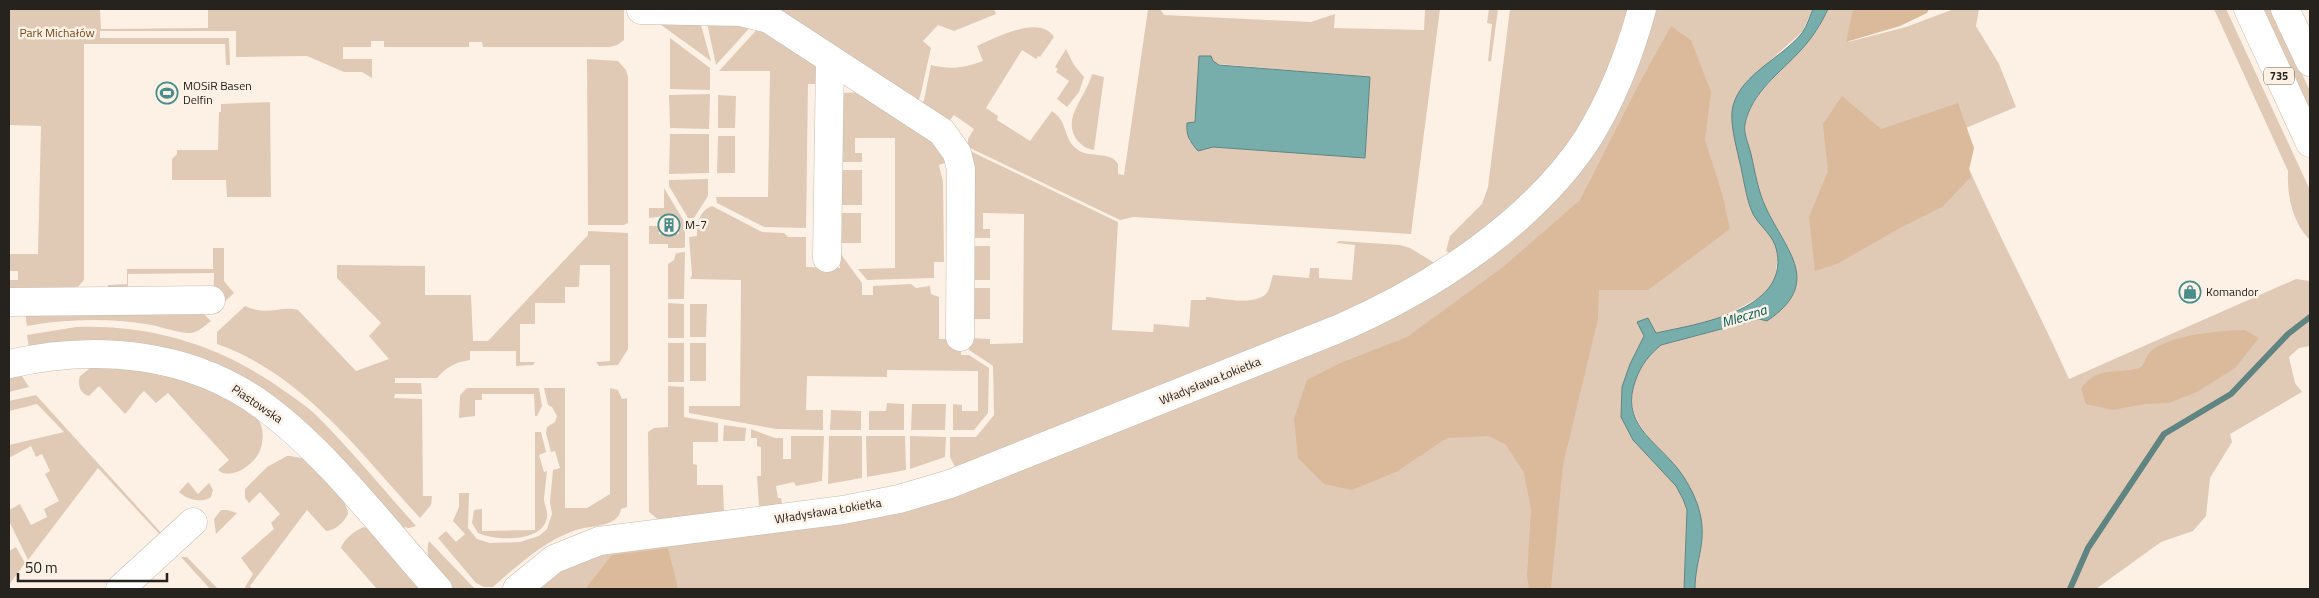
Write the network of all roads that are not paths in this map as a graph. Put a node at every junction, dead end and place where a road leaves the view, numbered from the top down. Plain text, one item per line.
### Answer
1 (1642, 9) edge
2 (2248, 9) edge
3 (2286, 9) edge
4 (641, 10) edge
5 (830, 58) junction
6 (2310, 62) edge
7 (2310, 143) edge
8 (827, 258) dead end
9 (211, 300) dead end
10 (9, 302) edge
11 (960, 337) dead end
12 (9, 364) edge
13 (193, 522) dead end
14 (120, 589) edge
15 (438, 589) edge
16 (516, 589) edge

1 - 16 street, Władysława Łokietka
2 - 7 street, 735
3 - 6 street, 735
4 - 5 street
5 - 8 street
5 - 11 street
9 - 10 street
12 - 15 street, Piastowska
13 - 14 street

